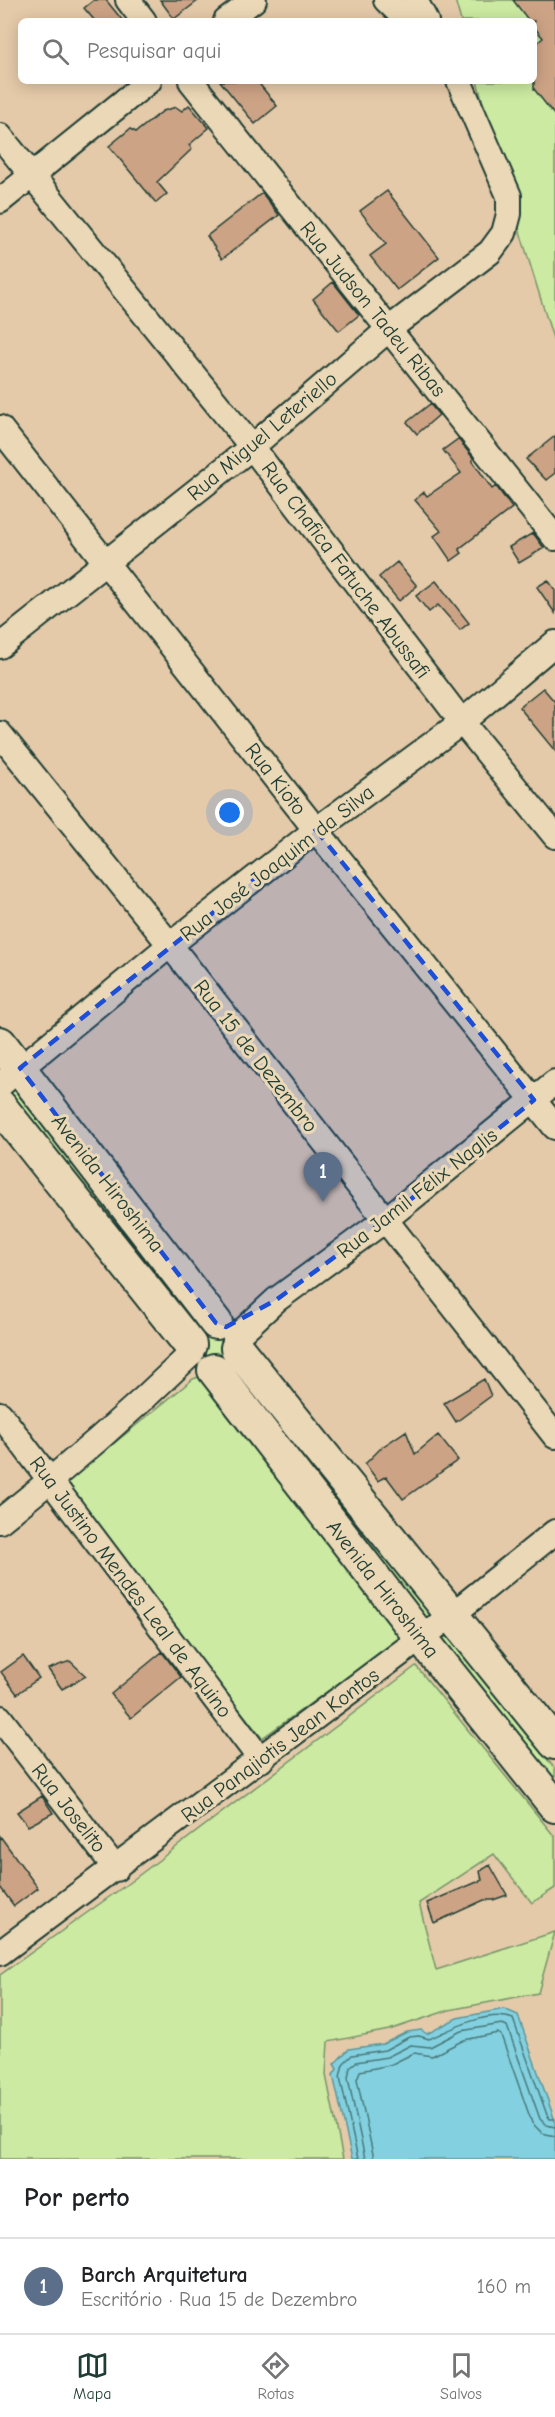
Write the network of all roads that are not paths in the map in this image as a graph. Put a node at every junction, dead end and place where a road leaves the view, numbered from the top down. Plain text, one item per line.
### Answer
1 (128, 0) edge
2 (254, 0) edge
3 (386, 0) edge
4 (415, 0) edge
5 (142, 18) edge
6 (230, 18) edge
7 (405, 18) edge
8 (424, 18) edge
9 (145, 84) edge
10 (193, 84) edge
11 (460, 84) edge
12 (0, 136) edge
13 (31, 177) junction
14 (0, 201) edge
15 (389, 329) junction
16 (0, 428) edge
17 (252, 447) junction
18 (555, 538) edge
19 (107, 562) junction
20 (555, 643) edge
21 (0, 646) edge
22 (462, 722) junction
23 (0, 734) edge
24 (316, 830) junction
25 (555, 836) edge
26 (170, 945) junction
27 (0, 1043) edge
28 (10, 1076) edge
29 (555, 1082) edge
30 (534, 1100) junction
31 (0, 1106) edge
32 (555, 1127) edge
33 (385, 1220) junction
34 (228, 1334) junction
35 (199, 1359) junction
36 (0, 1414) edge
37 (555, 1436) edge
38 (51, 1480) junction
39 (0, 1521) edge
40 (555, 1532) edge
41 (453, 1614) junction
42 (421, 1638) junction
43 (0, 1718) edge
44 (555, 1743) edge
45 (261, 1760) junction
46 (555, 1806) edge
47 (116, 1869) junction
48 (0, 1953) edge

1 - 5 street
2 - 6 street
3 - 7 street
4 - 8 street
9 - 13 street
10 - 15 street, Rua Judson Tadeu Ribas
11 - 15 street, Rua Miguel Leteriello
12 - 13 street, Rua Chafica Fatuche Abussafi
13 - 14 street
13 - 17 street, Rua Chafica Fatuche Abussafi
15 - 17 street, Rua Miguel Leteriello
15 - 18 street, Rua Judson Tadeu Ribas
16 - 19 street, Rua Kioto
17 - 19 street, Rua Miguel Leteriello
17 - 22 street, Rua Chafica Fatuche Abussafi
19 - 21 street, Rua Miguel Leteriello
19 - 24 street, Rua Kioto
20 - 22 street, Rua José Joaquim da Silva
22 - 24 street, Rua José Joaquim da Silva
22 - 25 street, Rua Chafica Fatuche Abussafi
23 - 26 street, Rua 15 de Dezembro
24 - 26 street, Rua José Joaquim da Silva
24 - 30 street, Rua Kioto
26 - 28 street, Rua José Joaquim da Silva
26 - 33 street, Rua 15 de Dezembro
27 - 28 main road, Avenida Hiroshima
28 - 34 main road, Avenida Hiroshima
29 - 30 street, Rua Jamil Félix Naglis
30 - 32 street, Rua Kioto
30 - 33 street, Rua Jamil Félix Naglis
31 - 35 main road, Avenida Hiroshima
33 - 34 street, Rua Jamil Félix Naglis
33 - 37 street, Rua 15 de Dezembro
34 - 35 main road
34 - 35 main road
34 - 41 main road, Avenida Hiroshima
35 - 38 street
35 - 42 main road, Avenida Hiroshima
36 - 38 street, Rua Justino Mendes Leal de Aquino
38 - 39 street
38 - 45 street, Rua Justino Mendes Leal de Aquino
40 - 41 street, Rua Panajiotis Jean Kontos
41 - 42 street, Rua Panajiotis Jean Kontos
41 - 44 main road, Avenida Hiroshima
42 - 45 street, Rua Panajiotis Jean Kontos
42 - 46 main road, Avenida Hiroshima
43 - 47 street, Rua Joselito
45 - 47 street, Rua Panajiotis Jean Kontos
47 - 48 street, Rua Panajiotis Jean Kontos

